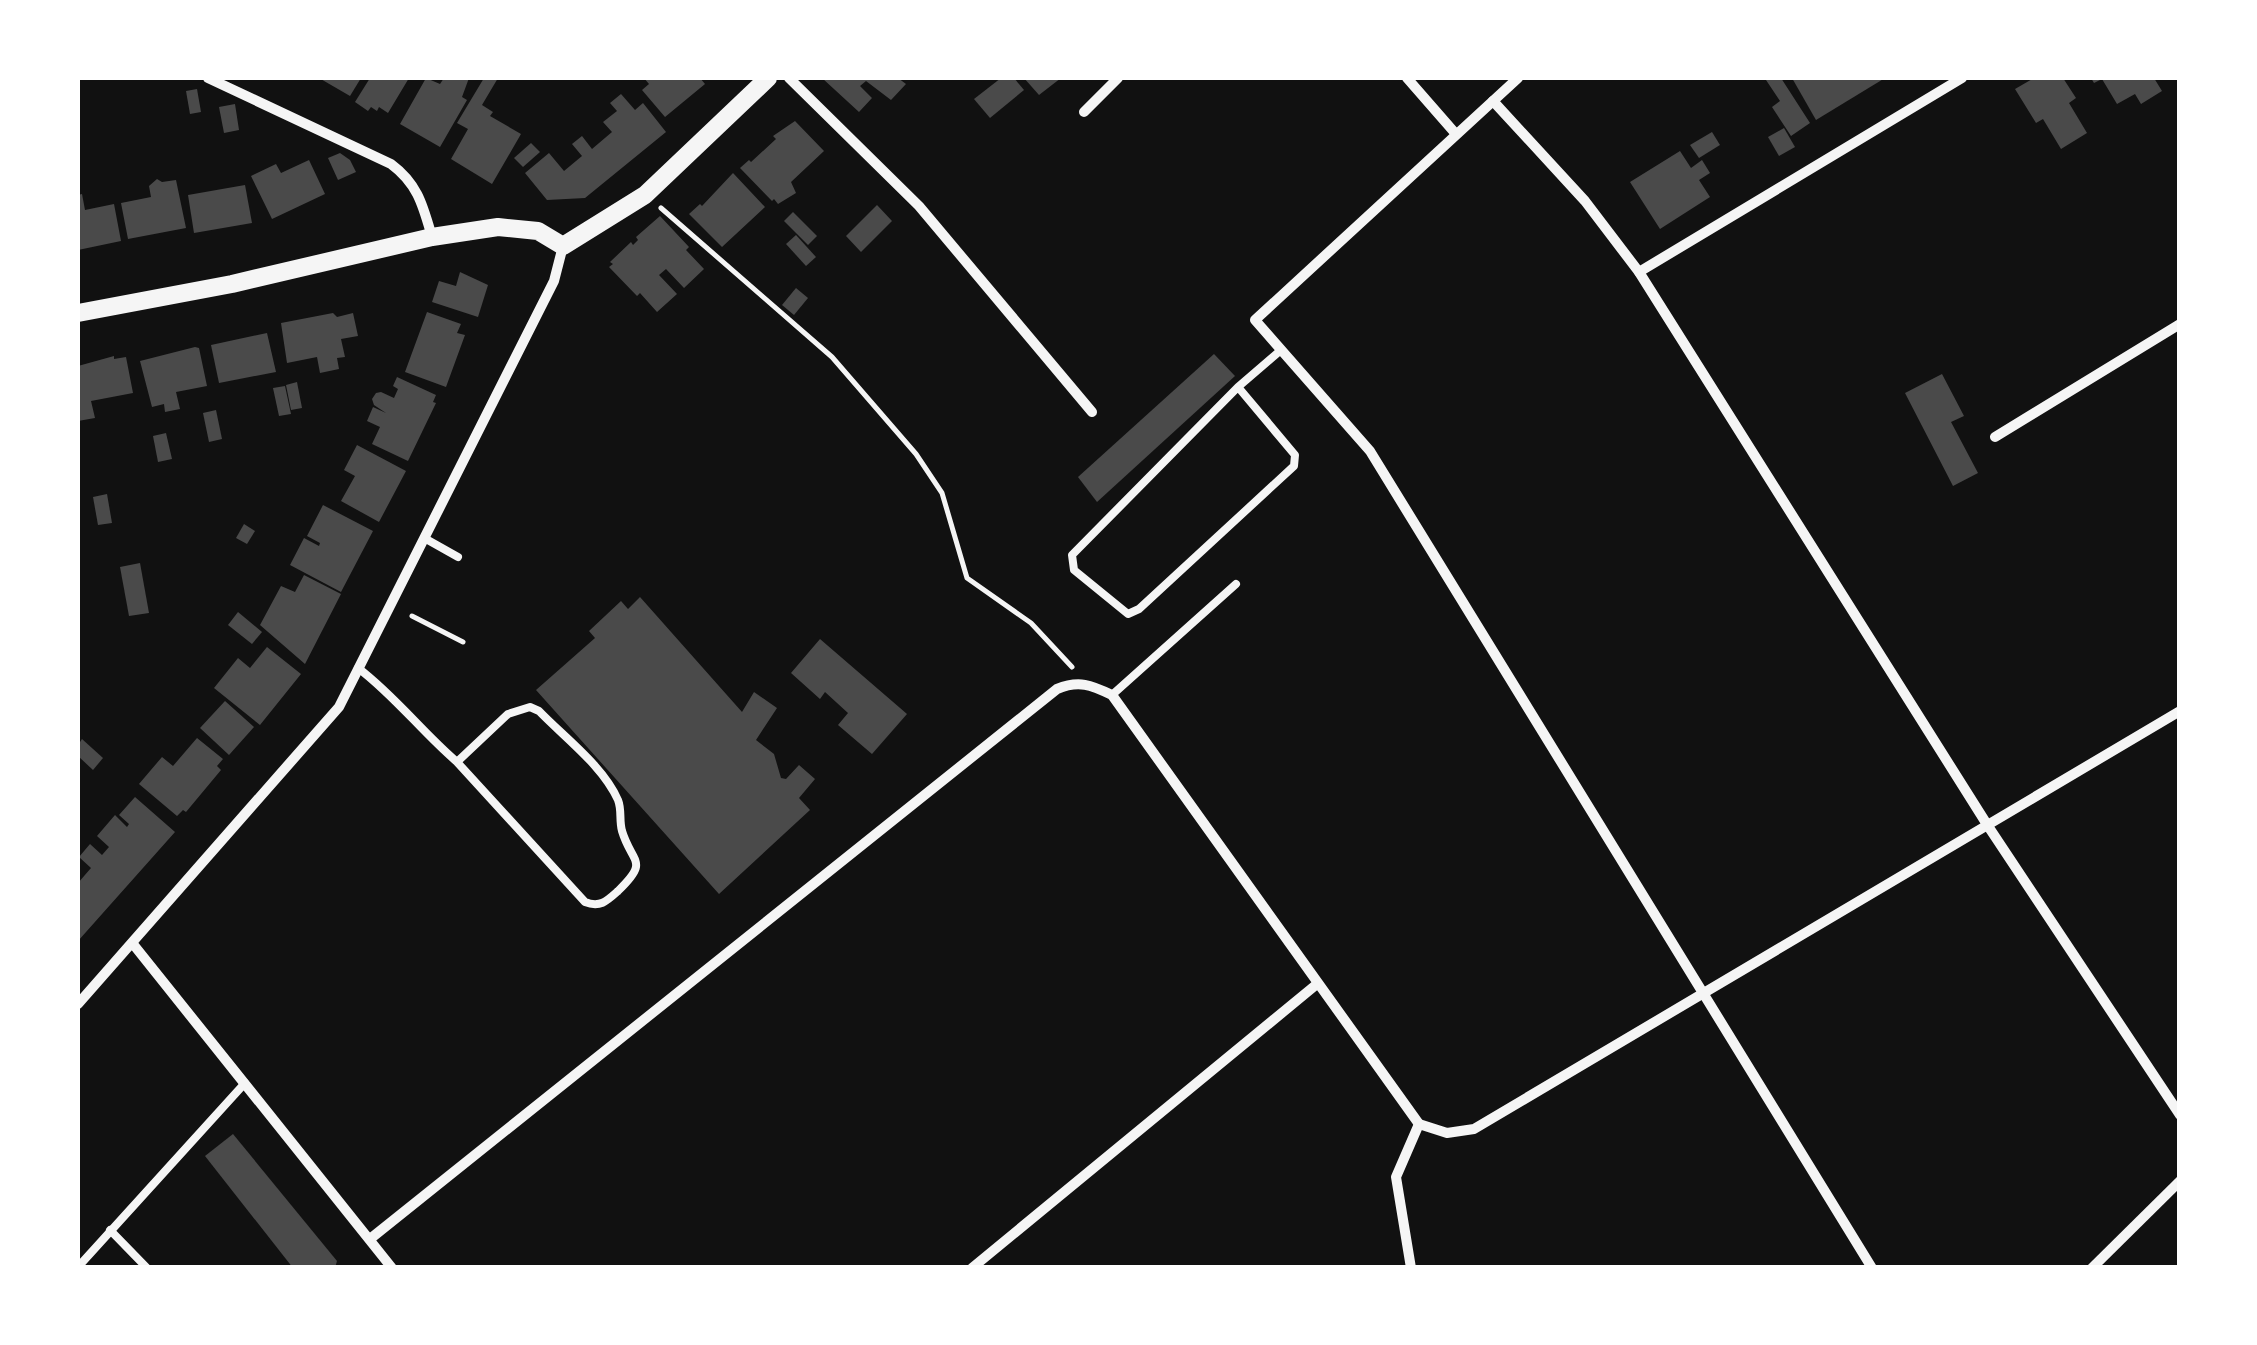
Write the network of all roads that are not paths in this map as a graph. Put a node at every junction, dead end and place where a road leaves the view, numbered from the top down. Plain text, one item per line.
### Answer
1 (208, 78) edge
2 (768, 78) edge
3 (790, 78) edge
4 (1118, 78) edge
5 (1407, 78) edge
6 (1518, 78) edge
7 (1962, 78) edge
8 (1492, 101) junction
9 (1084, 112) dead end
10 (1455, 134) junction
11 (432, 237) junction
12 (563, 246) junction
13 (1639, 272) junction
14 (78, 313) edge
15 (2180, 324) edge
16 (1281, 350) junction
17 (1238, 388) junction
18 (1092, 412) dead end
19 (1995, 437) dead end
20 (426, 539) junction
21 (458, 557) dead end
22 (1236, 584) dead end
23 (358, 668) junction
24 (1112, 695) junction
25 (2180, 711) edge
26 (457, 762) junction
27 (1988, 826) junction
28 (133, 944) junction
29 (1317, 984) junction
30 (1703, 992) junction
31 (78, 1004) edge
32 (245, 1083) junction
33 (2180, 1115) edge
34 (1419, 1124) junction
35 (2180, 1181) edge
36 (110, 1230) junction
37 (370, 1238) junction
38 (78, 1267) edge
39 (147, 1268) edge
40 (392, 1268) edge
41 (972, 1268) edge
42 (1410, 1268) edge
43 (1872, 1268) edge
44 (2092, 1268) edge

1 - 11 street
2 - 12 street
3 - 18 street
4 - 9 street
5 - 10 street
6 - 8 street
7 - 13 street
8 - 10 street
8 - 13 street
10 - 16 street
11 - 12 street
11 - 14 street
12 - 20 street
13 - 27 street
15 - 19 street
16 - 17 lane
16 - 30 street
17 - 17 lane
20 - 21 lane
20 - 23 street
22 - 24 lane
23 - 26 lane
23 - 28 street
24 - 29 street
24 - 37 street
25 - 27 street
26 - 26 lane
27 - 30 street
27 - 33 street
28 - 31 street
28 - 32 street
29 - 34 street
29 - 41 street
30 - 34 street
30 - 43 street
32 - 36 lane
32 - 37 street
34 - 42 street
35 - 44 street
36 - 38 lane
36 - 39 lane
37 - 40 street

